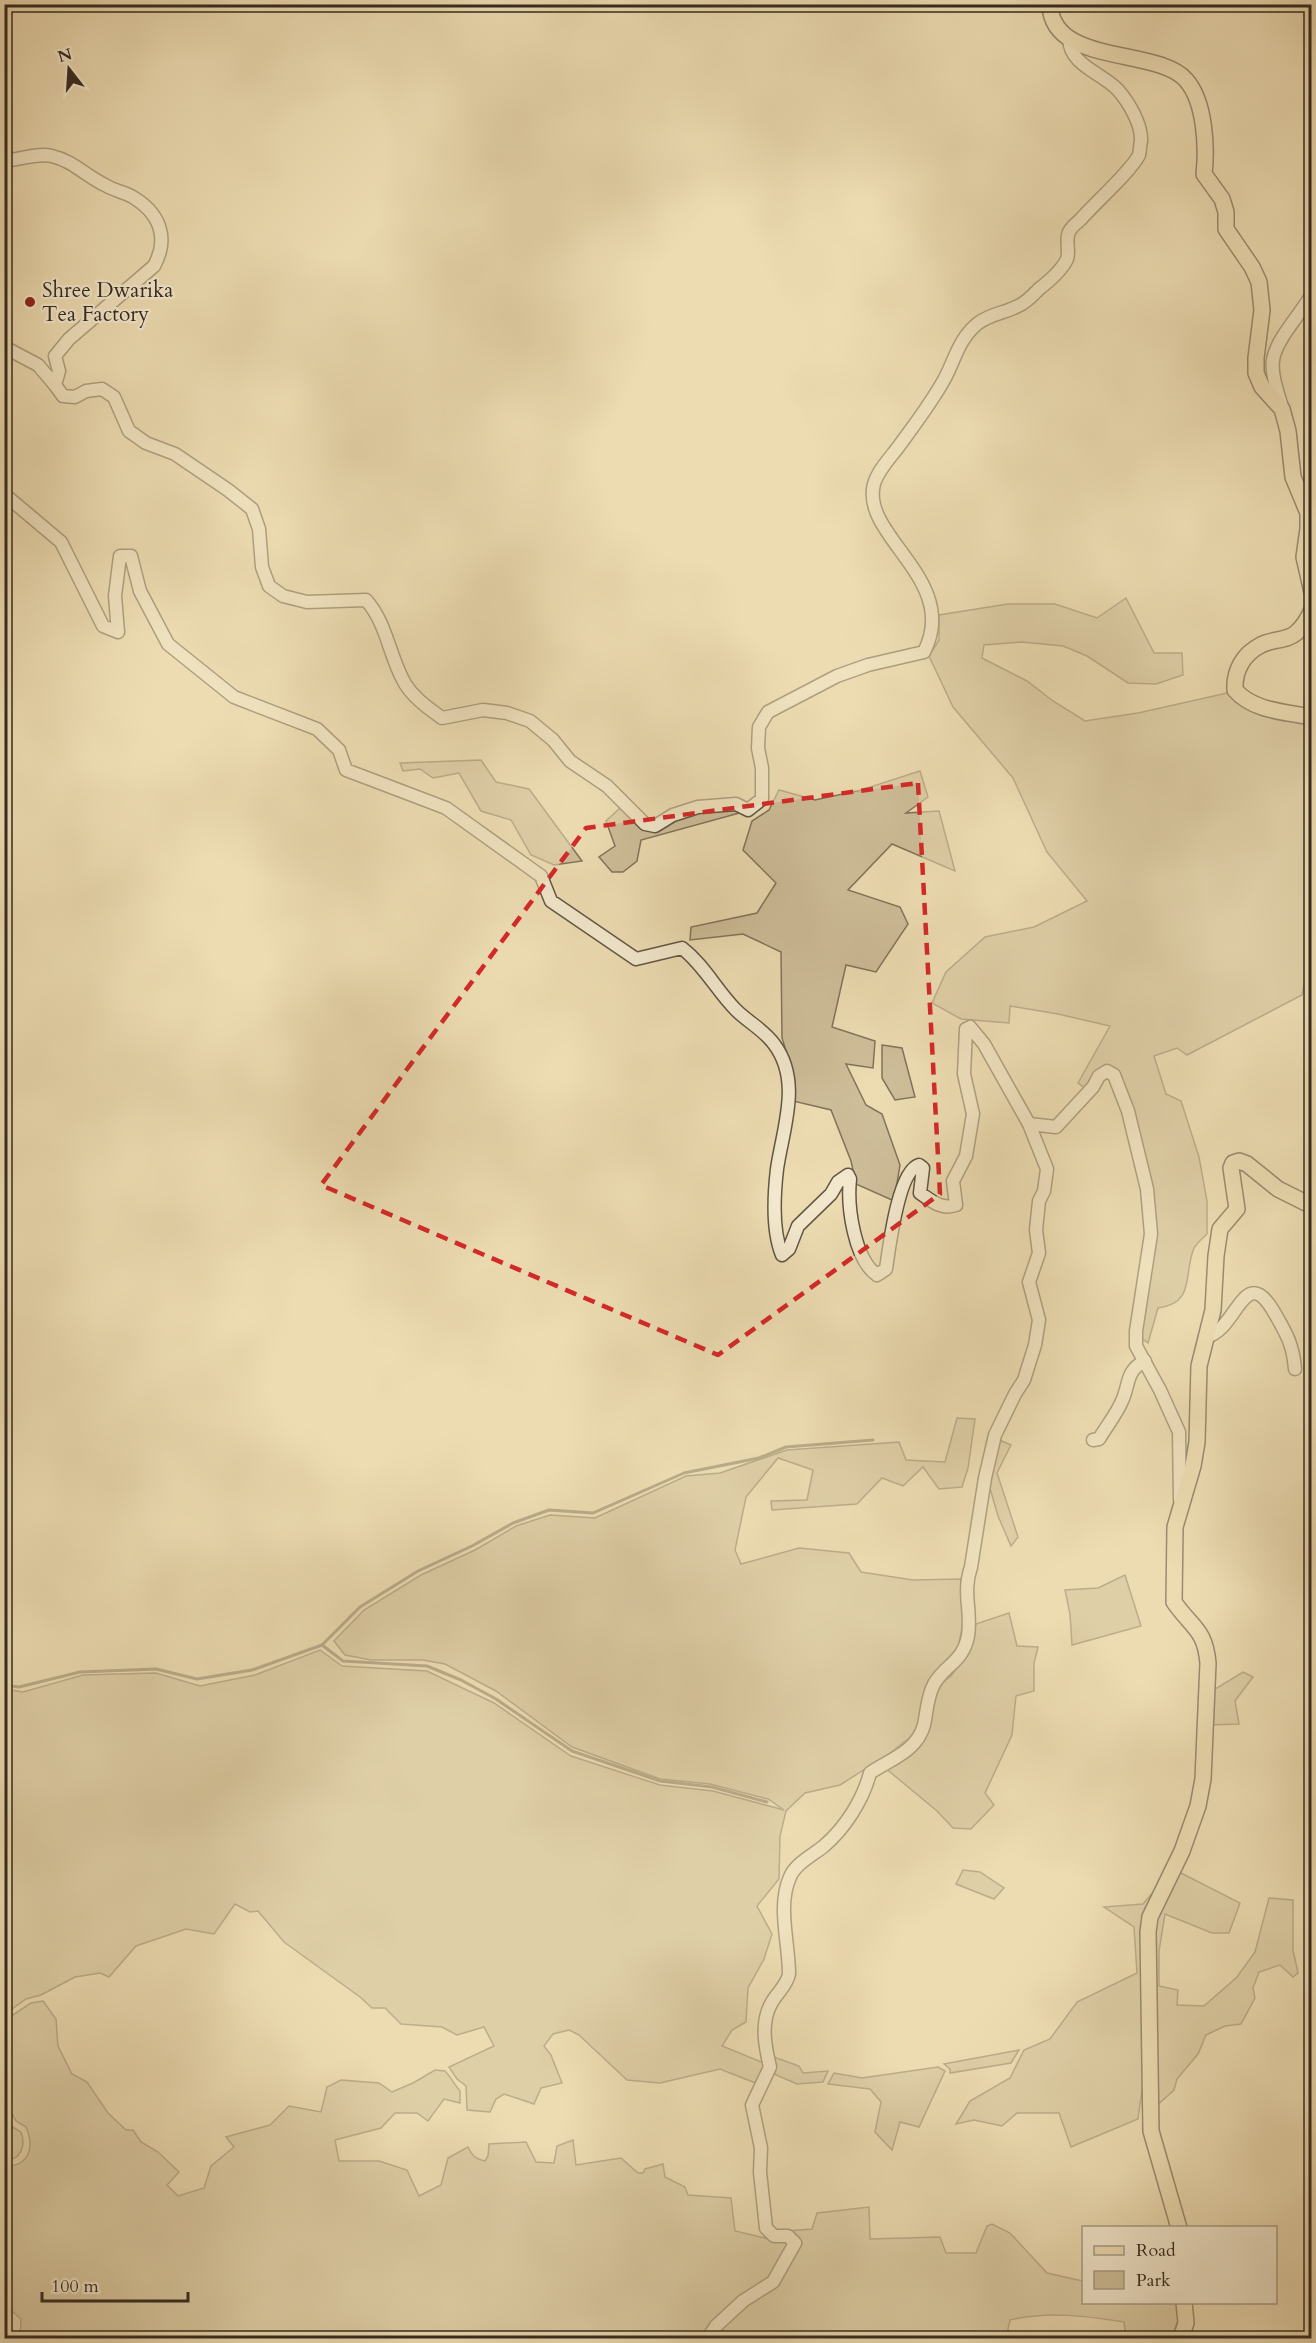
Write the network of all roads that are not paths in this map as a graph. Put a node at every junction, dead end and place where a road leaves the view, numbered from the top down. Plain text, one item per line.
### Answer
1 (1050, 4) edge
2 (1069, 39) junction
3 (4, 154) edge
4 (1311, 294) edge
5 (5, 347) edge
6 (55, 385) junction
7 (1282, 409) junction
8 (4, 494) edge
9 (1311, 592) edge
10 (1311, 610) edge
11 (1311, 717) edge
12 (1029, 1124) junction
13 (1311, 1206) edge
14 (1205, 1337) junction
15 (1145, 1361) junction
16 (1295, 1369) dead end
17 (1093, 1440) dead end
18 (1180, 1509) junction
19 (1178, 2226) edge
20 (1184, 2304) edge
21 (708, 2338) edge
22 (1180, 2338) edge

1 - 2 main road
2 - 6 street
2 - 7 main road
3 - 6 street
4 - 7 street
5 - 6 street
7 - 9 main road
8 - 12 street
10 - 11 main road
12 - 15 street
12 - 21 street
13 - 14 main road
14 - 16 street
14 - 18 main road
15 - 17 street
15 - 18 street
18 - 19 main road
20 - 22 main road

